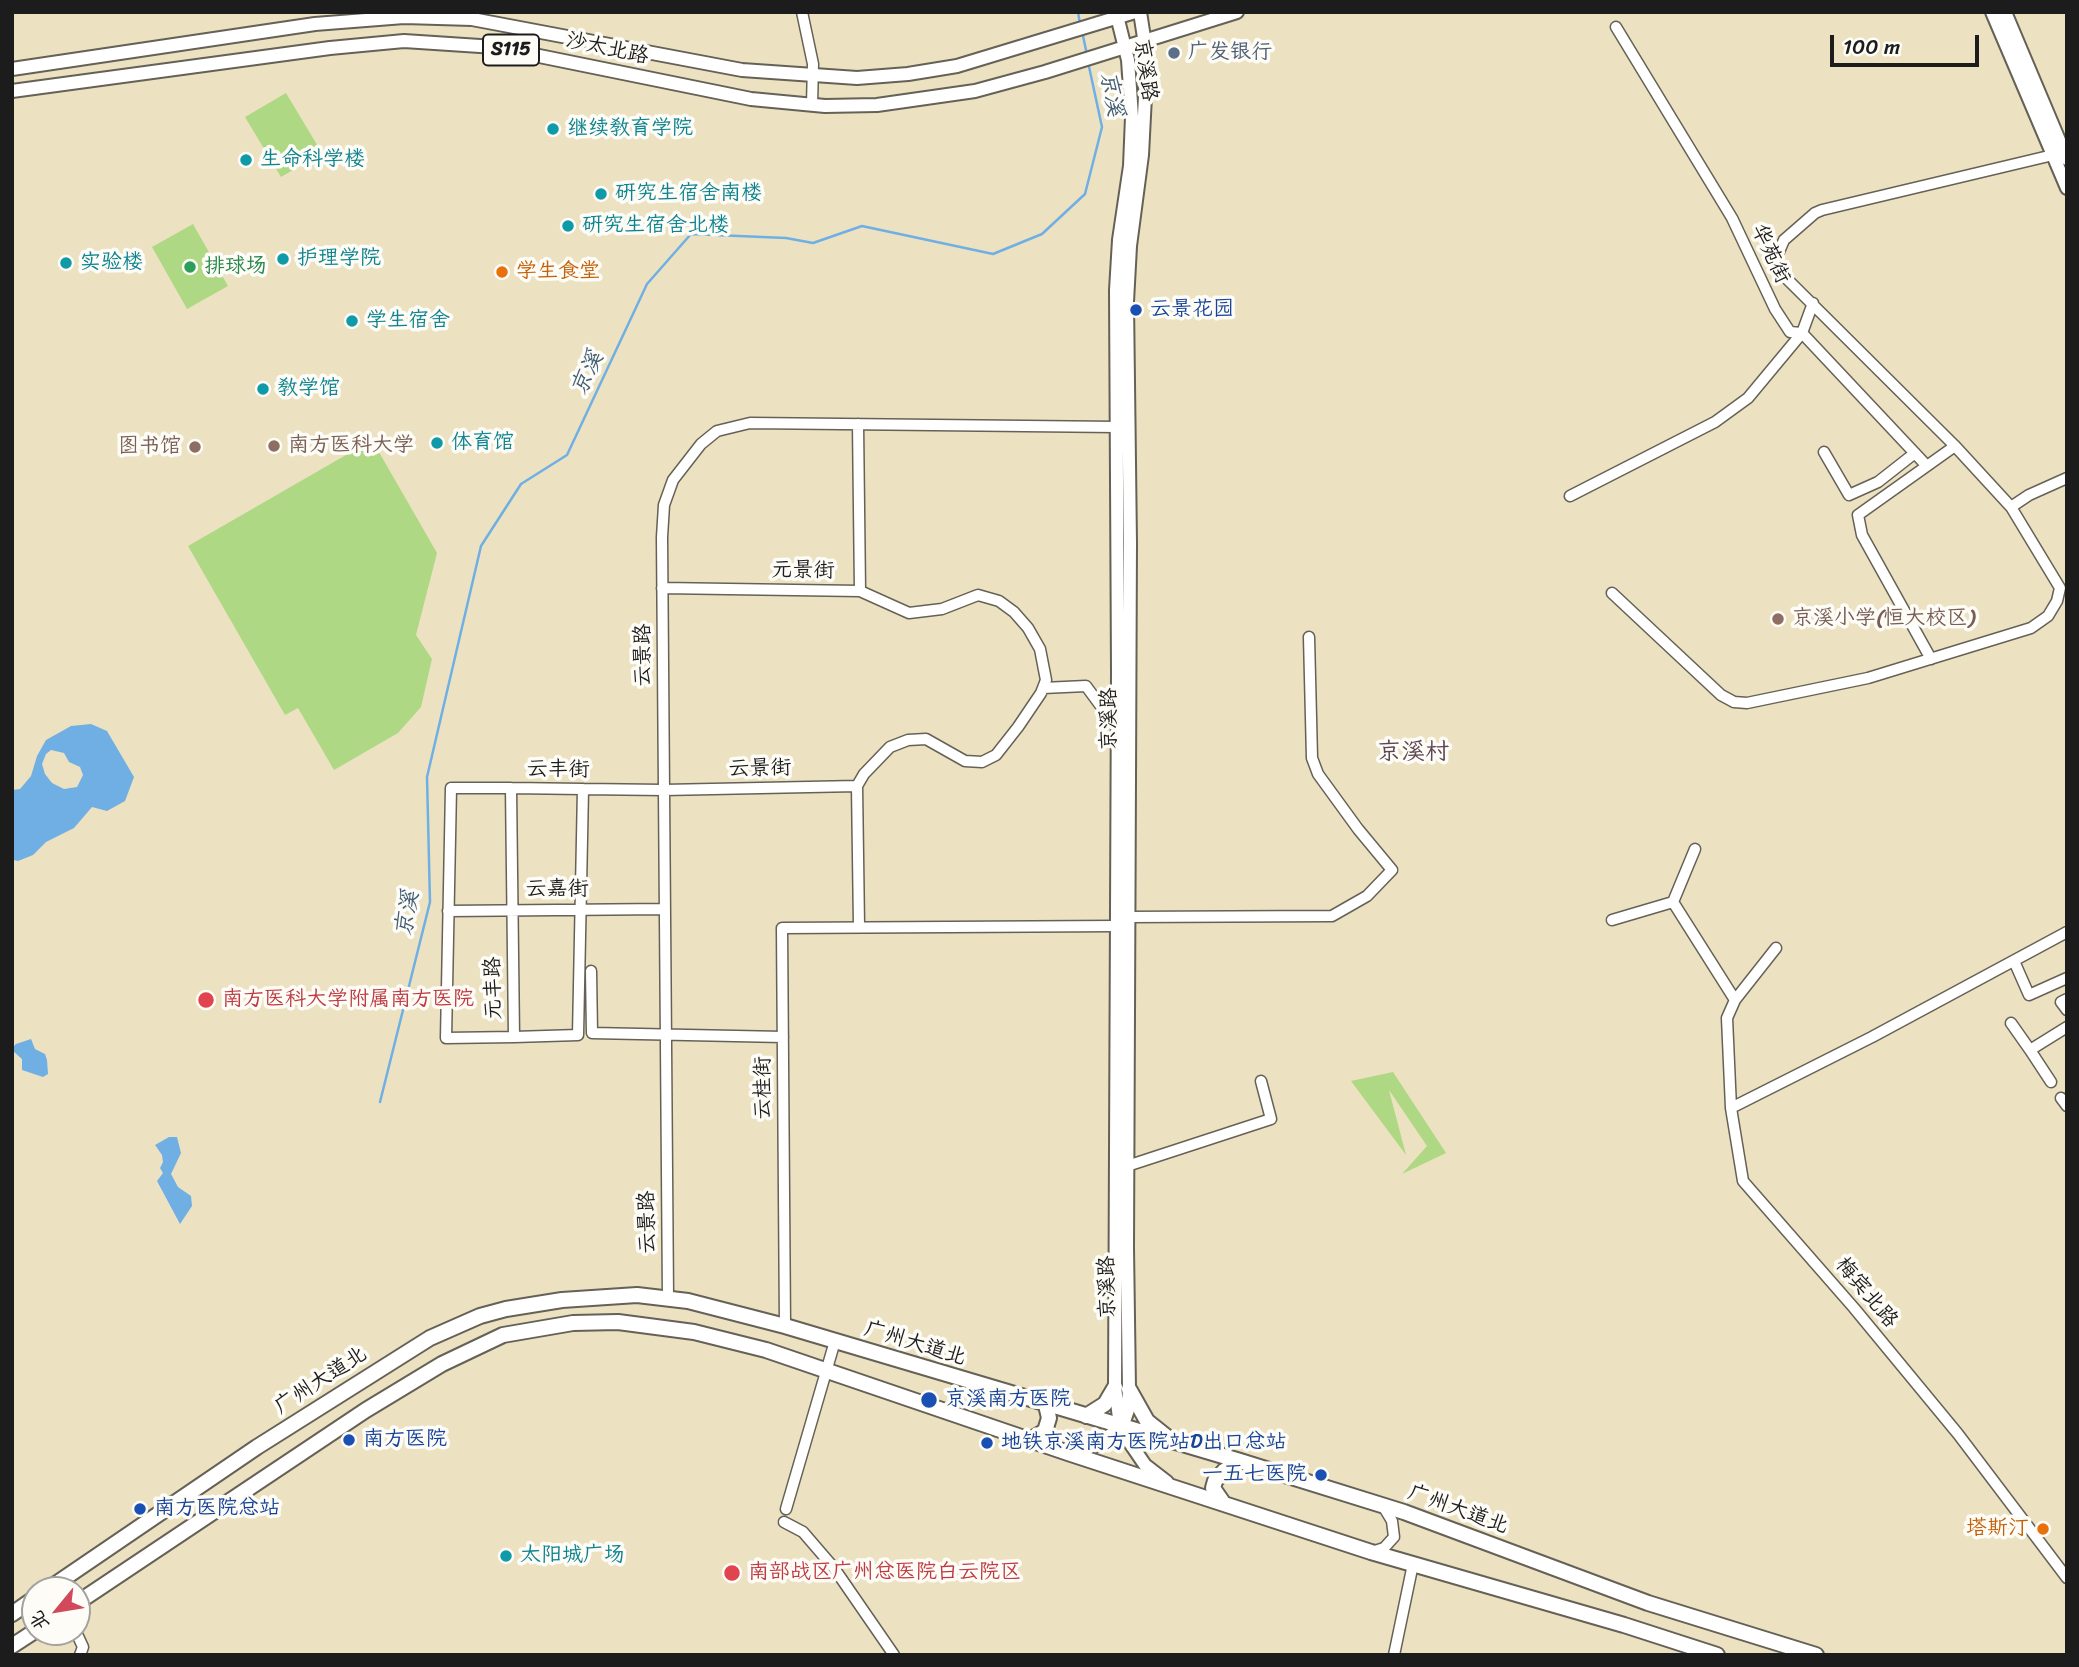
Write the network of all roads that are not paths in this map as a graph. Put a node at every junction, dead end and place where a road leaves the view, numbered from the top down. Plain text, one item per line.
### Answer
1 (802, 12) edge
2 (1137, 12) edge
3 (1237, 12) edge
4 (1992, 12) edge
5 (2004, 12) edge
6 (1117, 15) edge
7 (1616, 27) dead end
8 (276, 30) junction
9 (1145, 41) junction
10 (1125, 47) junction
11 (281, 54) junction
12 (12, 69) edge
13 (814, 76) junction
14 (12, 91) edge
15 (812, 105) junction
16 (2053, 155) junction
17 (2067, 159) edge
18 (2067, 188) edge
19 (1812, 303) junction
20 (1802, 333) junction
21 (858, 424) junction
22 (1117, 427) junction
23 (1955, 446) junction
24 (1824, 452) dead end
25 (1915, 453) junction
26 (1926, 465) junction
27 (2067, 478) edge
28 (1570, 496) dead end
29 (2011, 507) junction
30 (663, 588) junction
31 (860, 591) junction
32 (1612, 593) dead end
33 (1310, 637) dead end
34 (1931, 659) junction
35 (1043, 688) junction
36 (1118, 710) junction
37 (857, 786) junction
38 (451, 788) joint
39 (511, 788) junction
40 (583, 789) junction
41 (664, 790) junction
42 (1695, 849) dead end
43 (1673, 902) junction
44 (580, 909) junction
45 (665, 909) junction
46 (512, 910) junction
47 (449, 911) junction
48 (1128, 917) junction
49 (1612, 920) dead end
50 (859, 926) junction
51 (1116, 926) junction
52 (2067, 932) edge
53 (1776, 948) dead end
54 (2014, 961) junction
55 (591, 971) dead end
56 (2067, 978) edge
57 (2067, 999) edge
58 (1735, 1000) junction
59 (2067, 1010) edge
60 (2011, 1023) dead end
61 (2067, 1027) edge
62 (666, 1034) junction
63 (514, 1037) junction
64 (783, 1037) junction
65 (2030, 1050) junction
66 (1261, 1081) dead end
67 (2051, 1082) dead end
68 (1731, 1108) junction
69 (1127, 1166) junction
70 (668, 1298) junction
71 (785, 1326) junction
72 (835, 1341) junction
73 (828, 1371) junction
74 (1122, 1388) junction
75 (1046, 1405) junction
76 (1086, 1416) junction
77 (1122, 1427) junction
78 (1030, 1440) junction
79 (1183, 1446) junction
80 (1068, 1453) junction
81 (1240, 1461) junction
82 (1178, 1488) junction
83 (1222, 1502) junction
84 (1382, 1506) junction
85 (786, 1509) dead end
86 (784, 1522) dead end
87 (1371, 1552) junction
88 (1413, 1564) junction
89 (68, 1576) edge
90 (2067, 1578) edge
91 (91, 1594) edge
92 (894, 1655) edge
93 (1394, 1655) edge
94 (1717, 1655) edge
95 (1815, 1655) edge

1 - 13 street
2 - 6 main road, 沙太北路 / S115
2 - 9 main road, 京溪路
3 - 9 main road, 沙太北路
4 - 16 main road
5 - 17 main road
6 - 10 main road, 京溪路
6 - 13 main road, 沙太北路 / S115
7 - 20 street, 华苑街
8 - 11 main road
8 - 12 main road, 沙太北路 / S115
8 - 13 main road, 沙太北路 / S115
9 - 10 main road, 沙太北路
9 - 48 main road, 京溪路
10 - 15 main road, 沙太北路 / S115
10 - 22 main road, 京溪路
11 - 14 main road, 沙太北路 / S115
11 - 15 main road, 沙太北路 / S115
13 - 15 street
16 - 18 main road
16 - 19 street
19 - 20 street
19 - 23 street
20 - 25 street, 华苑街
20 - 28 street
21 - 22 street, 云景路
21 - 30 street, 云景路
21 - 31 street, 元景街
22 - 36 main road, 京溪路
23 - 26 street
23 - 29 street
24 - 25 street
25 - 26 street, 华苑街
26 - 34 street
27 - 29 street
29 - 34 street
30 - 31 street, 元景街
30 - 41 street, 云景路
31 - 35 street
32 - 34 street
33 - 48 street
35 - 36 street
35 - 37 street
36 - 51 main road, 京溪路
37 - 41 street, 云景街
37 - 50 street
38 - 39 street, 云丰街
38 - 47 street, 元丰路
39 - 40 street, 云丰街
39 - 46 street, 元丰路
40 - 41 street, 云丰街
40 - 44 street
41 - 45 street, 云景路
42 - 43 street
43 - 49 street
43 - 58 street
44 - 45 street, 云嘉街
44 - 46 street, 云嘉街
44 - 63 street
45 - 62 street, 云景路
46 - 47 street, 云嘉街
46 - 63 street, 元丰路
47 - 63 street, 元丰路
48 - 69 main road, 京溪路
50 - 51 street, 云桂街
50 - 64 street, 云桂街
51 - 74 main road, 京溪路
52 - 54 street
53 - 58 street
54 - 56 street
54 - 68 street
55 - 62 street
57 - 59 street
58 - 68 street, 梅宾北路
60 - 65 street
61 - 65 street
62 - 64 street
62 - 70 street, 云景路
64 - 71 street, 云桂街
65 - 67 street
66 - 69 street
68 - 90 street, 梅宾北路
69 - 74 main road, 京溪路
70 - 71 highway, 广州大道北
70 - 89 highway, 广州大道北
71 - 72 highway, 广州大道北
72 - 73 street
72 - 75 highway, 广州大道北
73 - 78 highway
73 - 85 street
73 - 91 highway
74 - 76 highway
74 - 77 main road, 京溪路
74 - 79 highway
75 - 76 highway, 广州大道北
75 - 78 highway
76 - 77 highway, 广州大道北
77 - 79 highway, 广州大道北
77 - 80 main road
77 - 82 main road, 京溪路
78 - 80 highway
79 - 81 highway, 广州大道北
80 - 82 highway
81 - 83 highway
81 - 84 highway, 广州大道北
82 - 83 highway
83 - 87 highway
84 - 87 street
84 - 95 highway, 广州大道北
86 - 92 street
87 - 88 highway
88 - 93 street
88 - 94 highway

